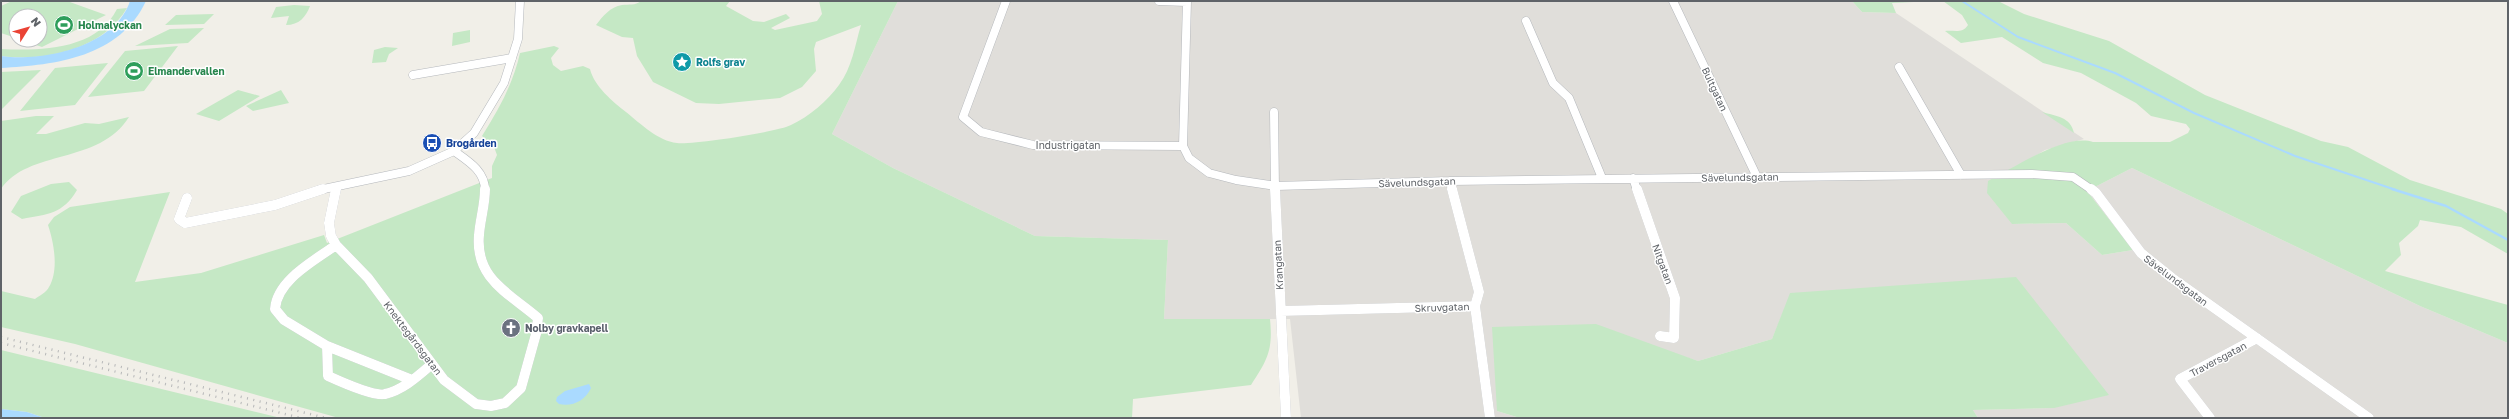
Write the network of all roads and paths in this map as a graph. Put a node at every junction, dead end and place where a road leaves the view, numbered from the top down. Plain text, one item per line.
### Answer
1 (520, 1) edge
2 (1006, 1) edge
3 (1159, 1) edge
4 (1673, 1) edge
5 (1187, 2) edge
6 (1526, 21) dead end
7 (512, 58) junction
8 (1899, 68) dead end
9 (413, 75) dead end
10 (1274, 112) dead end
11 (1183, 146) junction
12 (454, 151) junction
13 (1961, 175) junction
14 (1757, 177) junction
15 (1602, 178) junction
16 (1633, 178) junction
17 (1450, 181) junction
18 (1276, 186) junction
19 (336, 187) junction
20 (187, 198) dead end
21 (336, 246) junction
22 (1475, 306) junction
23 (1281, 311) junction
24 (1660, 336) dead end
25 (2257, 338) junction
26 (327, 346) junction
27 (432, 364) junction
28 (412, 380) junction
29 (1286, 418) edge
30 (1490, 418) edge
31 (2210, 418) edge
32 (2369, 418) edge

1 - 7 street
2 - 11 street, Industrigatan
3 - 5 street
4 - 14 street, Bultgatan
5 - 11 street
6 - 15 street
7 - 9 street
7 - 12 street
8 - 13 street
10 - 18 street, Krangatan
11 - 18 street, Sävelundsgatan
12 - 19 street
12 - 27 street, Knektegårdsgatan
13 - 14 street, Sävelundsgatan
13 - 25 street, Sävelundsgatan
14 - 16 street, Sävelundsgatan
15 - 16 street, Sävelundsgatan
15 - 17 street, Sävelundsgatan
16 - 24 street, Nitgatan
17 - 18 street, Sävelundsgatan
17 - 22 street, Skruvgatan
18 - 23 street, Krangatan
19 - 20 street
19 - 21 street, Knektegårdsgatan
21 - 26 street
21 - 27 street, Knektegårdsgatan
22 - 23 street, Skruvgatan
22 - 30 street
23 - 29 street, Krangatan
25 - 31 street, Traversgatan
25 - 32 street, Sävelundsgatan
26 - 28 street
26 - 28 street
27 - 28 street

